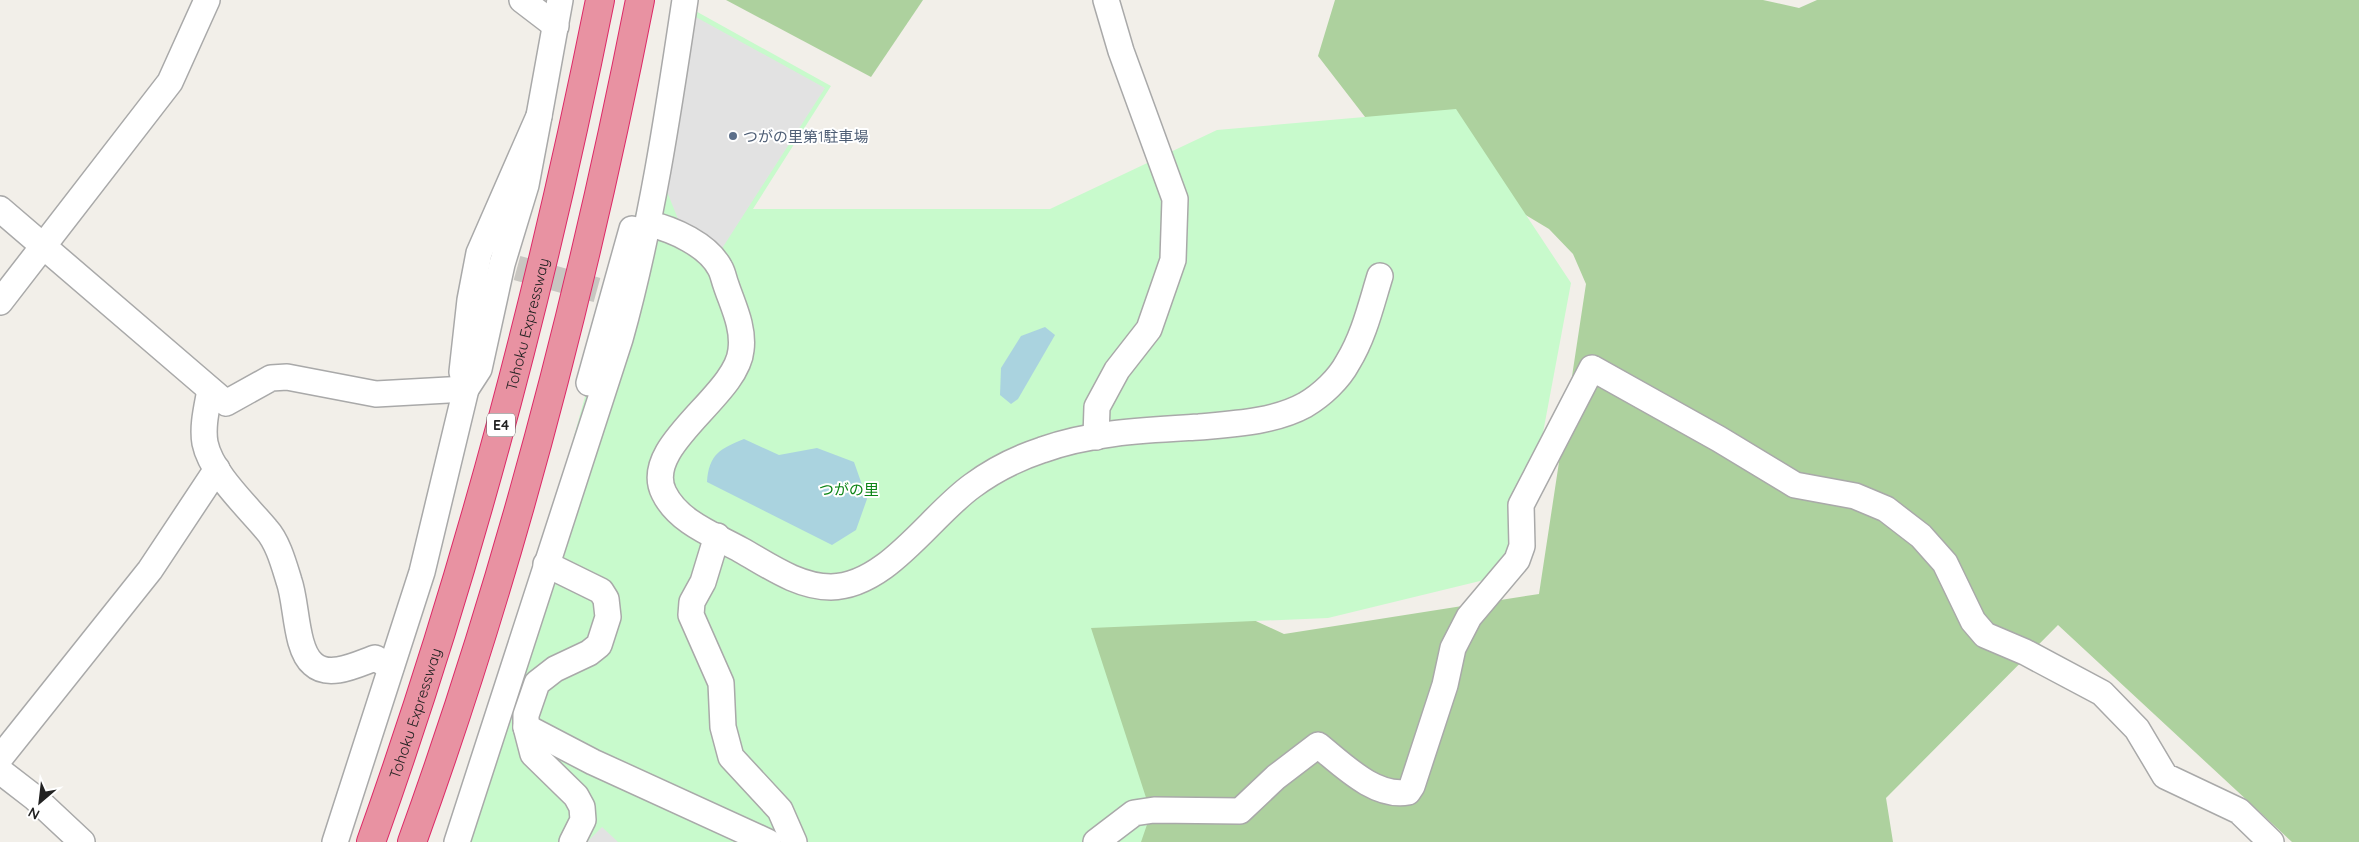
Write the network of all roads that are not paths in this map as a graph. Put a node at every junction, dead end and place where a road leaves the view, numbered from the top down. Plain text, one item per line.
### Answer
1 (207, 0) edge
2 (522, 0) edge
3 (560, 0) edge
4 (600, 0) edge
5 (640, 0) edge
6 (685, 0) edge
7 (1106, 0) edge
8 (556, 26) junction
9 (539, 116) junction
10 (659, 157) junction
11 (0, 209) edge
12 (649, 224) junction
13 (43, 245) junction
14 (1380, 276) dead end
15 (0, 302) edge
16 (466, 389) junction
17 (210, 390) junction
18 (594, 418) junction
19 (1096, 437) junction
20 (217, 469) junction
21 (717, 536) junction
22 (546, 564) junction
23 (391, 667) junction
24 (526, 727) junction
25 (0, 758) edge
26 (0, 771) edge
27 (82, 842) edge
28 (335, 842) edge
29 (371, 842) edge
30 (412, 842) edge
31 (457, 842) edge
32 (572, 842) edge
33 (768, 842) edge
34 (794, 842) edge
35 (1096, 842) edge
36 (2271, 842) edge

1 - 13 street
2 - 8 street
3 - 8 street
4 - 29 highway, Tohoku Expressway / E4
5 - 30 highway
6 - 10 street
7 - 19 street
8 - 9 street
9 - 16 street
9 - 16 street
10 - 12 street
10 - 18 street
11 - 13 street
12 - 18 street
12 - 21 street
13 - 15 street
13 - 17 street
14 - 19 street
16 - 17 street
16 - 23 street
17 - 20 street
18 - 22 street
19 - 21 street
20 - 23 street
20 - 25 street
21 - 34 street
22 - 24 street
22 - 31 street
23 - 28 street
24 - 32 street
24 - 33 street
26 - 27 street
35 - 36 street

